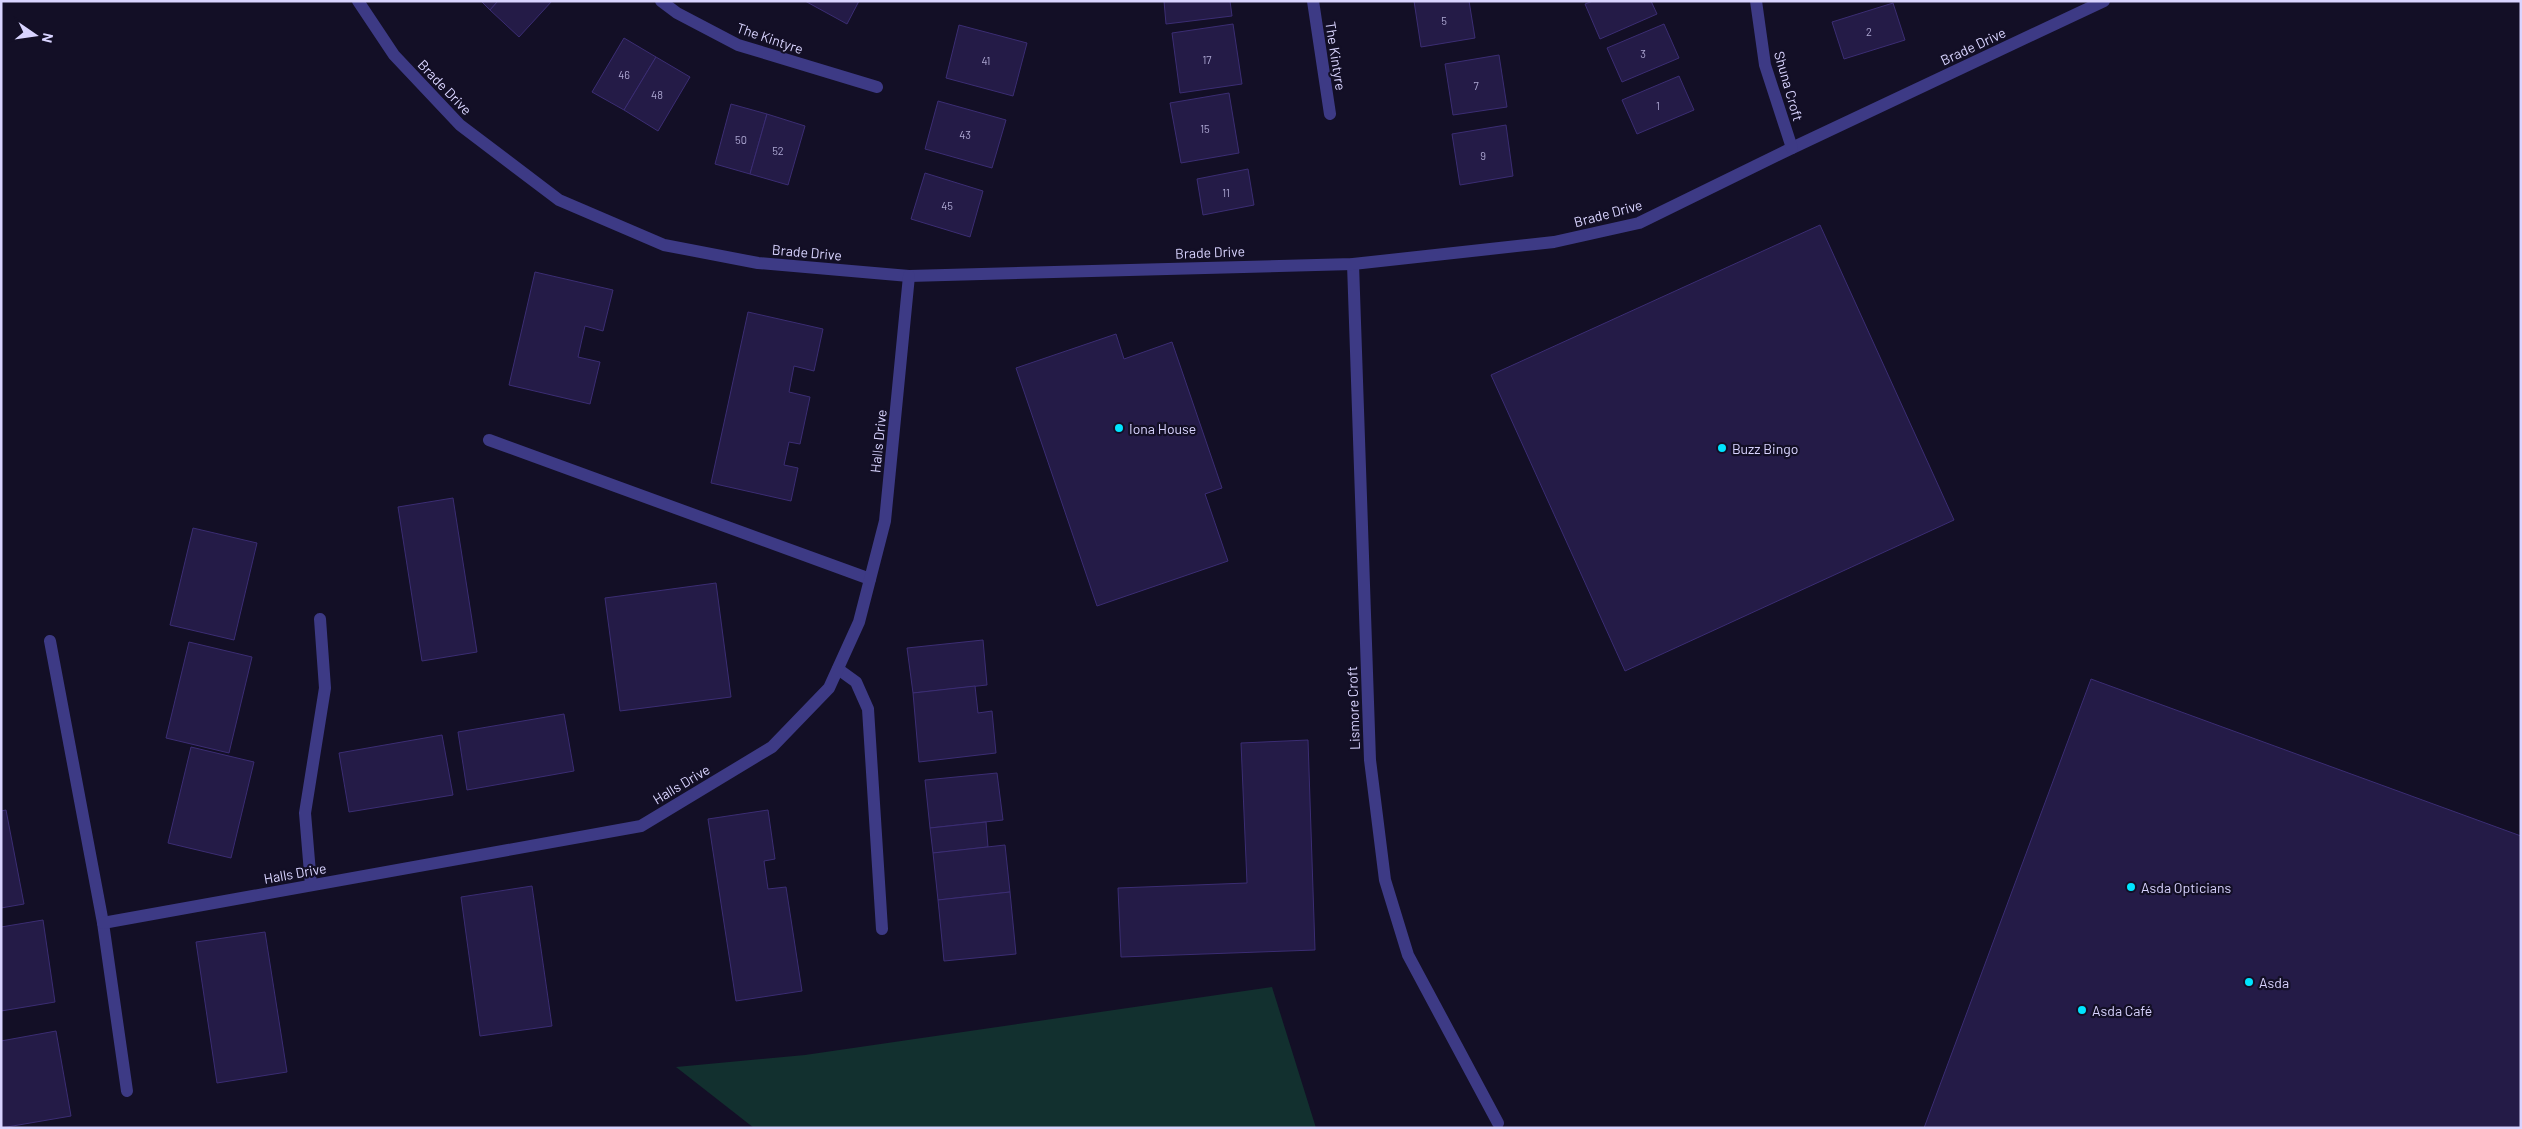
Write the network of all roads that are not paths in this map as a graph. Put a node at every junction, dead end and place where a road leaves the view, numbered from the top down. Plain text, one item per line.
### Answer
1 (358, 1) edge
2 (661, 1) edge
3 (1313, 1) edge
4 (1756, 1) edge
5 (2104, 1) edge
6 (877, 87) dead end
7 (1330, 114) dead end
8 (1792, 148) junction
9 (1353, 264) junction
10 (909, 276) junction
11 (488, 440) dead end
12 (870, 579) junction
13 (320, 619) dead end
14 (50, 641) dead end
15 (838, 669) junction
16 (311, 885) junction
17 (103, 923) junction
18 (882, 929) dead end
19 (127, 1090) dead end
20 (1498, 1123) dead end

1 - 10 street, Brade Drive
2 - 6 street, The Kintyre
3 - 7 street, The Kintyre
4 - 8 street, Shuna Croft
5 - 8 street, Brade Drive
8 - 9 street, Brade Drive
9 - 10 street, Brade Drive
9 - 20 street, Lismore Croft
10 - 12 street, Halls Drive
11 - 12 street
12 - 15 street, Halls Drive
13 - 16 street
14 - 17 street
15 - 16 street, Halls Drive
15 - 18 street
16 - 17 street, Halls Drive
17 - 19 street

